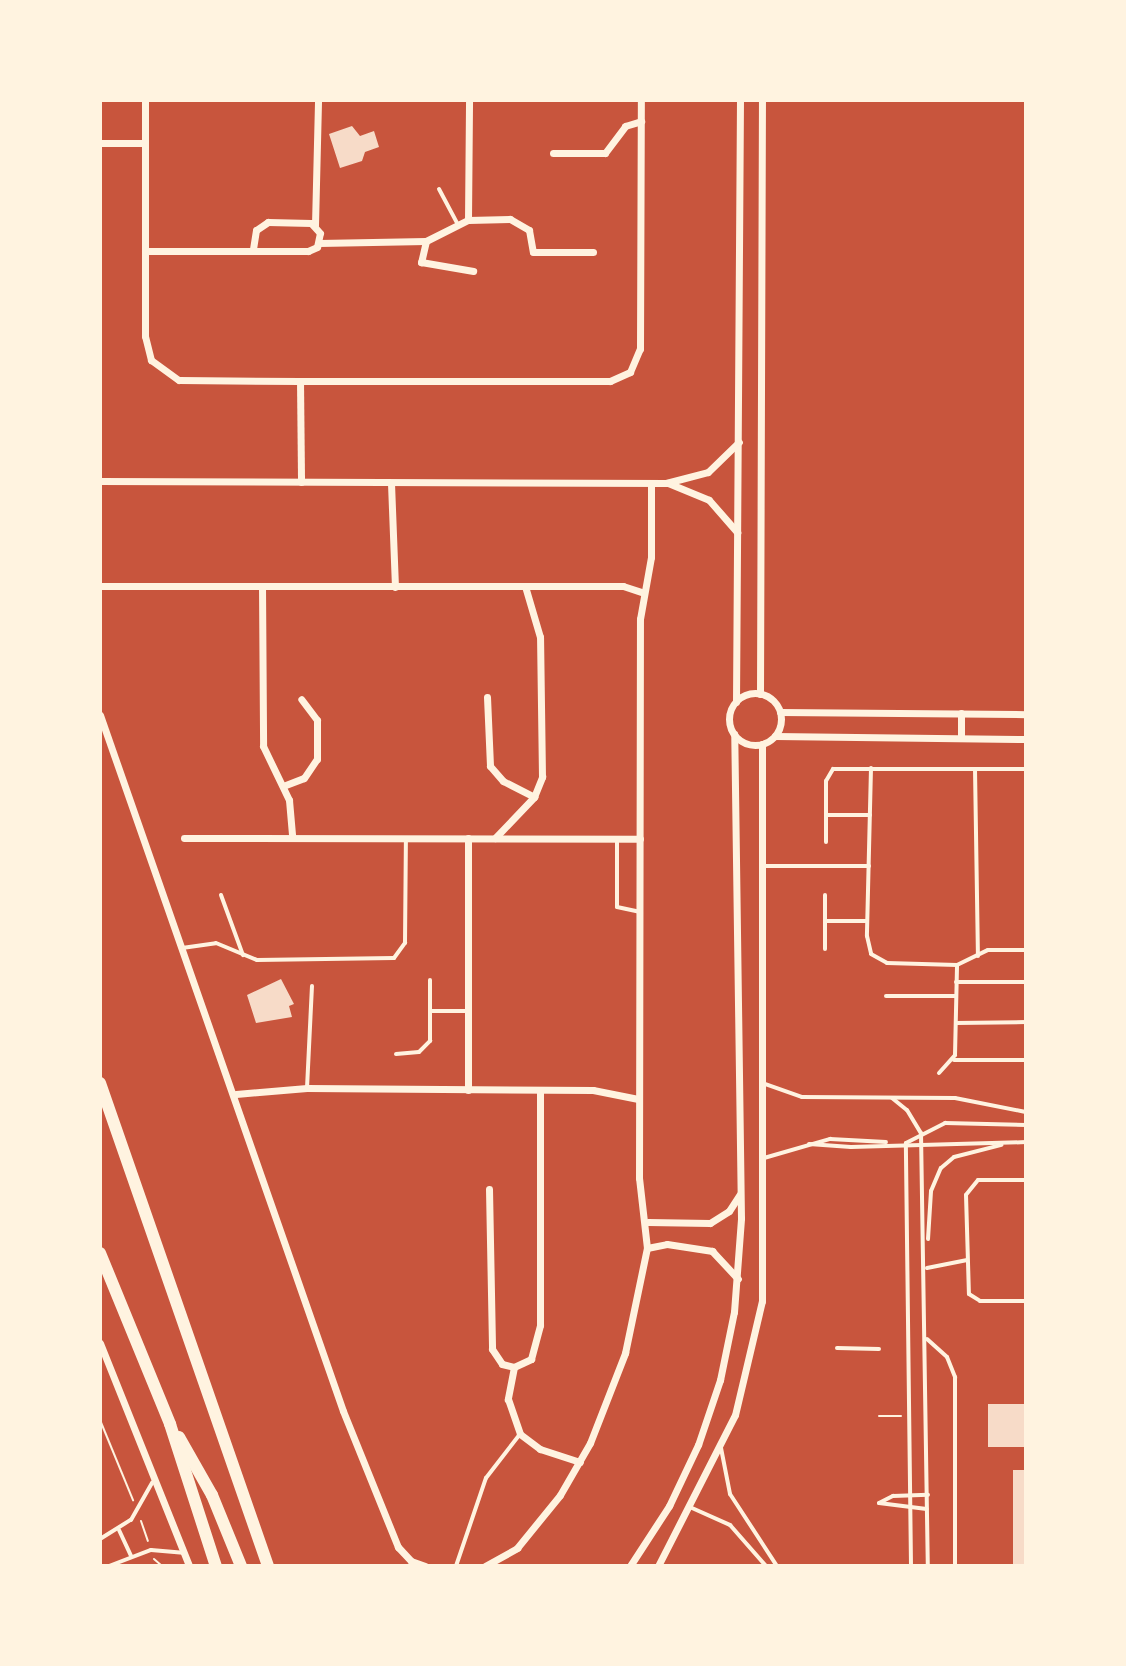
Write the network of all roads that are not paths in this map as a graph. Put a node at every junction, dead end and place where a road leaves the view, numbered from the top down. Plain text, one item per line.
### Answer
1 (145, 100) edge
2 (318, 100) edge
3 (469, 100) edge
4 (641, 100) edge
5 (740, 100) edge
6 (762, 100) edge
7 (641, 121) junction
8 (100, 143) edge
9 (145, 143) junction
10 (553, 153) dead end
11 (439, 189) dead end
12 (468, 220) junction
13 (458, 224) junction
14 (315, 225) junction
15 (426, 241) junction
16 (319, 243) junction
17 (253, 250) junction
18 (145, 251) junction
19 (593, 252) dead end
20 (473, 271) dead end
21 (300, 381) junction
22 (739, 442) junction
23 (100, 481) edge
24 (301, 482) junction
25 (391, 483) junction
26 (651, 483) junction
27 (666, 483) junction
28 (738, 533) junction
29 (100, 586) edge
30 (262, 586) junction
31 (525, 586) junction
32 (395, 587) junction
33 (644, 593) junction
34 (760, 694) junction
35 (487, 697) dead end
36 (301, 699) dead end
37 (736, 702) junction
38 (780, 712) junction
39 (961, 713) junction
40 (1026, 714) edge
41 (100, 715) edge
42 (734, 734) junction
43 (775, 736) junction
44 (961, 738) junction
45 (1026, 739) edge
46 (762, 744) junction
47 (871, 768) junction
48 (975, 769) junction
49 (1026, 769) edge
50 (283, 786) junction
51 (534, 797) junction
52 (826, 815) junction
53 (870, 815) junction
54 (292, 837) junction
55 (406, 837) junction
56 (184, 838) dead end
57 (468, 838) junction
58 (495, 838) junction
59 (617, 838) junction
60 (640, 839) junction
61 (826, 842) dead end
62 (761, 866) junction
63 (869, 866) junction
64 (221, 895) dead end
65 (825, 895) dead end
66 (640, 912) junction
67 (825, 921) junction
68 (867, 921) junction
69 (182, 948) junction
70 (825, 949) dead end
71 (1026, 950) edge
72 (978, 956) junction
73 (244, 958) junction
74 (957, 965) junction
75 (430, 980) dead end
76 (956, 982) junction
77 (1026, 982) edge
78 (312, 986) dead end
79 (886, 996) dead end
80 (956, 996) junction
81 (431, 1011) junction
82 (468, 1011) junction
83 (1026, 1022) edge
84 (956, 1023) junction
85 (396, 1054) dead end
86 (954, 1060) junction
87 (1026, 1060) edge
88 (939, 1073) dead end
89 (100, 1083) edge
90 (762, 1083) junction
91 (307, 1088) junction
92 (468, 1090) junction
93 (540, 1090) junction
94 (236, 1094) junction
95 (892, 1098) junction
96 (638, 1099) junction
97 (1026, 1112) edge
98 (1026, 1125) edge
99 (921, 1133) junction
100 (1010, 1142) junction
101 (1026, 1142) edge
102 (888, 1143) junction
103 (906, 1143) junction
104 (919, 1143) junction
105 (809, 1144) junction
106 (764, 1158) junction
107 (1026, 1180) edge
108 (489, 1189) dead end
109 (741, 1192) junction
110 (648, 1222) junction
111 (926, 1245) junction
112 (647, 1248) junction
113 (100, 1253) edge
114 (967, 1260) junction
115 (927, 1268) junction
116 (738, 1279) junction
117 (1026, 1301) edge
118 (927, 1339) junction
119 (100, 1343) edge
120 (837, 1348) dead end
121 (879, 1349) dead end
122 (514, 1367) junction
123 (170, 1424) junction
124 (520, 1434) junction
125 (721, 1448) junction
126 (580, 1462) junction
127 (152, 1483) junction
128 (911, 1495) junction
129 (928, 1495) junction
130 (692, 1508) junction
131 (911, 1509) junction
132 (928, 1509) junction
133 (119, 1530) junction
134 (100, 1539) edge
135 (184, 1553) junction
136 (131, 1556) junction
137 (109, 1566) edge
138 (189, 1566) edge
139 (216, 1566) edge
140 (241, 1566) edge
141 (268, 1566) edge
142 (425, 1566) edge
143 (456, 1566) edge
144 (485, 1566) edge
145 (630, 1566) edge
146 (658, 1566) edge
147 (766, 1566) edge
148 (777, 1566) edge
149 (911, 1566) edge
150 (928, 1566) edge
151 (955, 1566) edge

1 - 9 street
2 - 14 street
3 - 12 street
4 - 7 street
5 - 22 street
6 - 34 street
7 - 10 street
7 - 21 street
8 - 9 street
9 - 18 street
11 - 13 lane
12 - 13 street
12 - 19 street
13 - 15 street
14 - 16 street
14 - 17 street
15 - 16 street
15 - 20 street
16 - 17 street
17 - 18 street
18 - 21 street
21 - 24 street
22 - 27 street
22 - 28 street
23 - 24 street
24 - 25 street
25 - 26 street
25 - 32 street
26 - 27 street
26 - 33 street
27 - 28 street
28 - 37 street
29 - 30 street
30 - 32 street
30 - 50 street
31 - 32 street
31 - 33 street
31 - 51 street
33 - 60 street
34 - 37 street
34 - 38 street
35 - 51 street
36 - 50 street
37 - 42 street
38 - 39 street
38 - 43 street
39 - 40 street
39 - 44 street
41 - 69 street
42 - 46 street
42 - 109 street
43 - 44 street
43 - 46 street
44 - 45 street
46 - 62 street
47 - 48 lane
47 - 52 lane
47 - 53 lane
48 - 49 lane
48 - 72 lane
50 - 54 street
51 - 58 street
52 - 53 lane
52 - 61 lane
53 - 63 lane
54 - 55 street
54 - 56 street
55 - 57 street
55 - 73 lane
57 - 58 street
57 - 82 street
58 - 59 street
59 - 60 street
59 - 66 lane
60 - 66 street
62 - 63 lane
62 - 90 street
63 - 68 lane
64 - 73 lane
65 - 67 lane
66 - 96 street
67 - 68 lane
67 - 70 lane
68 - 74 lane
69 - 73 lane
69 - 94 street
71 - 72 lane
72 - 74 lane
74 - 76 lane
75 - 81 lane
76 - 77 lane
76 - 80 lane
78 - 91 lane
79 - 80 lane
80 - 84 lane
81 - 82 lane
81 - 85 lane
82 - 92 street
83 - 84 lane
84 - 86 lane
86 - 87 lane
86 - 88 lane
89 - 141 main road
90 - 95 lane
90 - 106 street
91 - 92 street
91 - 94 street
92 - 93 street
93 - 96 street
93 - 122 street
94 - 142 street
95 - 97 lane
95 - 99 lane
96 - 110 street
98 - 99 lane
99 - 103 lane
99 - 104 lane
100 - 101 lane
100 - 104 lane
100 - 111 lane
102 - 103 lane
102 - 105 lane
102 - 105 lane
103 - 104 lane
103 - 128 lane
104 - 111 lane
105 - 106 lane
106 - 125 street
107 - 114 lane
108 - 122 street
109 - 110 street
109 - 116 street
110 - 112 street
111 - 115 lane
112 - 116 street
112 - 126 street
113 - 123 main road
114 - 115 lane
114 - 117 lane
115 - 118 lane
116 - 145 street
118 - 129 lane
118 - 151 lane
119 - 127 street
120 - 121 lane
122 - 124 street
123 - 139 main road
123 - 140 main road
124 - 126 street
124 - 143 lane
125 - 130 street
125 - 148 lane
126 - 144 street
127 - 133 lane
127 - 135 street
128 - 129 lane
128 - 131 lane
128 - 131 lane
129 - 132 lane
130 - 146 street
130 - 147 lane
131 - 132 lane
131 - 149 lane
132 - 150 lane
133 - 134 lane
133 - 136 lane
135 - 136 lane
135 - 138 street
136 - 137 lane

